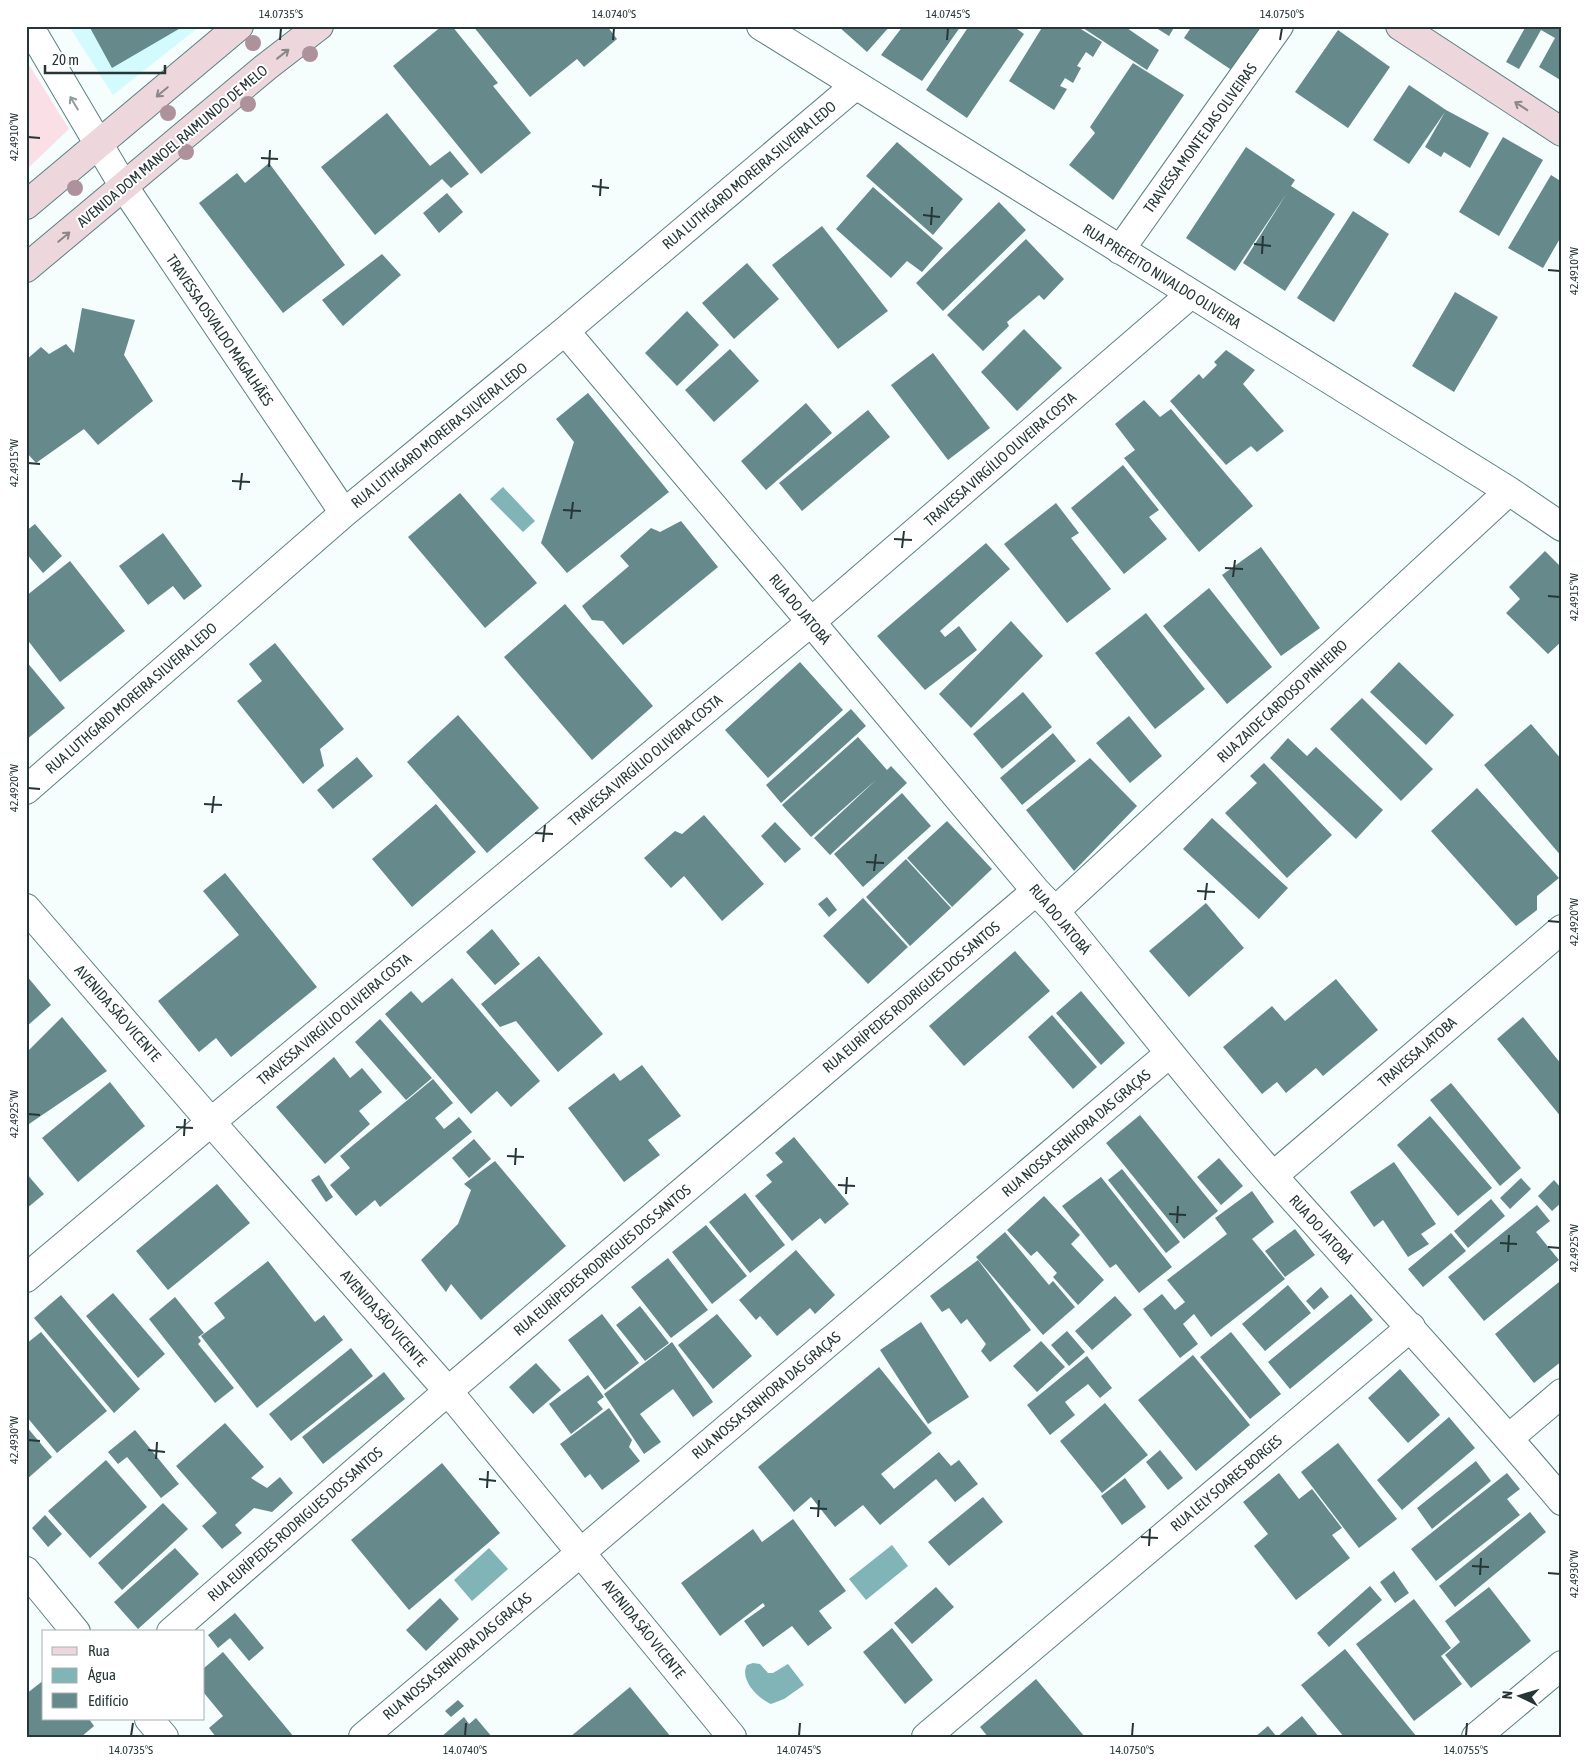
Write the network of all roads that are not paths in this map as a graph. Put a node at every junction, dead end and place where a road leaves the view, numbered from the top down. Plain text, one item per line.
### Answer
1 (29, 26) edge
2 (239, 26) edge
3 (319, 26) edge
4 (761, 26) edge
5 (1280, 26) edge
6 (1400, 26) edge
7 (856, 85) junction
8 (1562, 132) edge
9 (99, 145) junction
10 (124, 187) junction
11 (26, 205) edge
12 (1120, 250) junction
13 (26, 268) edge
14 (1191, 294) junction
15 (565, 331) junction
16 (1509, 491) junction
17 (344, 512) junction
18 (1562, 526) edge
19 (811, 622) junction
20 (26, 790) edge
21 (1036, 891) junction
22 (26, 908) edge
23 (1055, 912) junction
24 (1562, 929) edge
25 (1170, 1053) junction
26 (211, 1122) junction
27 (1273, 1176) junction
28 (26, 1278) edge
29 (1411, 1327) junction
30 (448, 1391) junction
31 (1562, 1393) edge
32 (1509, 1438) junction
33 (1562, 1501) edge
34 (580, 1552) junction
35 (26, 1571) edge
36 (74, 1630) edge
37 (173, 1630) edge
38 (1562, 1666) edge
39 (150, 1720) edge
40 (164, 1737) edge
41 (363, 1737) edge
42 (732, 1737) edge
43 (926, 1737) edge
44 (1476, 1737) edge

9 -> 1 street, TRAVESSA OSVALDO MAGALHÃES
2 -> 9 main road
10 -> 3 main road, AVENIDA DOM MANOEL RAIMUNDO DE MELO
4 - 7 street, RUA PREFEITO NIVALDO OLIVEIRA
5 - 12 street, TRAVESSA MONTE DAS OLIVEIRAS
8 -> 6 main road
7 - 12 street, RUA PREFEITO NIVALDO OLIVEIRA
7 - 15 street, RUA LUTHGARD MOREIRA SILVEIRA LEDO
9 - 10 street, TRAVESSA OSVALDO MAGALHÃES
9 - 11 main road
13 -> 10 main road, AVENIDA DOM MANOEL RAIMUNDO DE MELO
10 - 17 street, TRAVESSA OSVALDO MAGALHÃES
12 - 14 street, RUA PREFEITO NIVALDO OLIVEIRA
14 - 16 street, RUA PREFEITO NIVALDO OLIVEIRA
14 - 19 street, TRAVESSA VIRGÍLIO OLIVEIRA COSTA
15 - 17 street, RUA LUTHGARD MOREIRA SILVEIRA LEDO
15 - 19 street, RUA DO JATOBÁ
16 - 18 street, RUA PREFEITO NIVALDO OLIVEIRA
16 - 23 street, RUA ZAIDE CARDOSO PINHEIRO
17 - 20 street, RUA LUTHGARD MOREIRA SILVEIRA LEDO
19 - 21 street, RUA DO JATOBÁ
19 - 26 street, TRAVESSA VIRGÍLIO OLIVEIRA COSTA
21 - 23 street, RUA DO JATOBÁ
21 - 30 street, RUA EURÍPEDES RODRIGUES DOS SANTOS
22 - 26 street, AVENIDA SÃO VICENTE
23 - 25 street, RUA DO JATOBÁ
24 - 27 street, TRAVESSA JATOBA
25 - 27 street, RUA DO JATOBÁ
25 - 34 street, RUA NOSSA SENHORA DAS GRAÇAS
26 - 28 street, TRAVESSA VIRGÍLIO OLIVEIRA COSTA
26 - 30 street, AVENIDA SÃO VICENTE
27 - 29 street, RUA DO JATOBÁ
29 - 32 street, RUA DO JATOBÁ
29 - 43 street, RUA LELY SOARES BORGES
30 - 34 street, AVENIDA SÃO VICENTE
30 - 37 street, RUA EURÍPEDES RODRIGUES DOS SANTOS
31 - 32 street
32 - 33 street, RUA DO JATOBÁ
34 - 41 street, RUA NOSSA SENHORA DAS GRAÇAS
34 - 42 street, AVENIDA SÃO VICENTE
35 - 36 street
38 - 44 street
39 - 40 street

